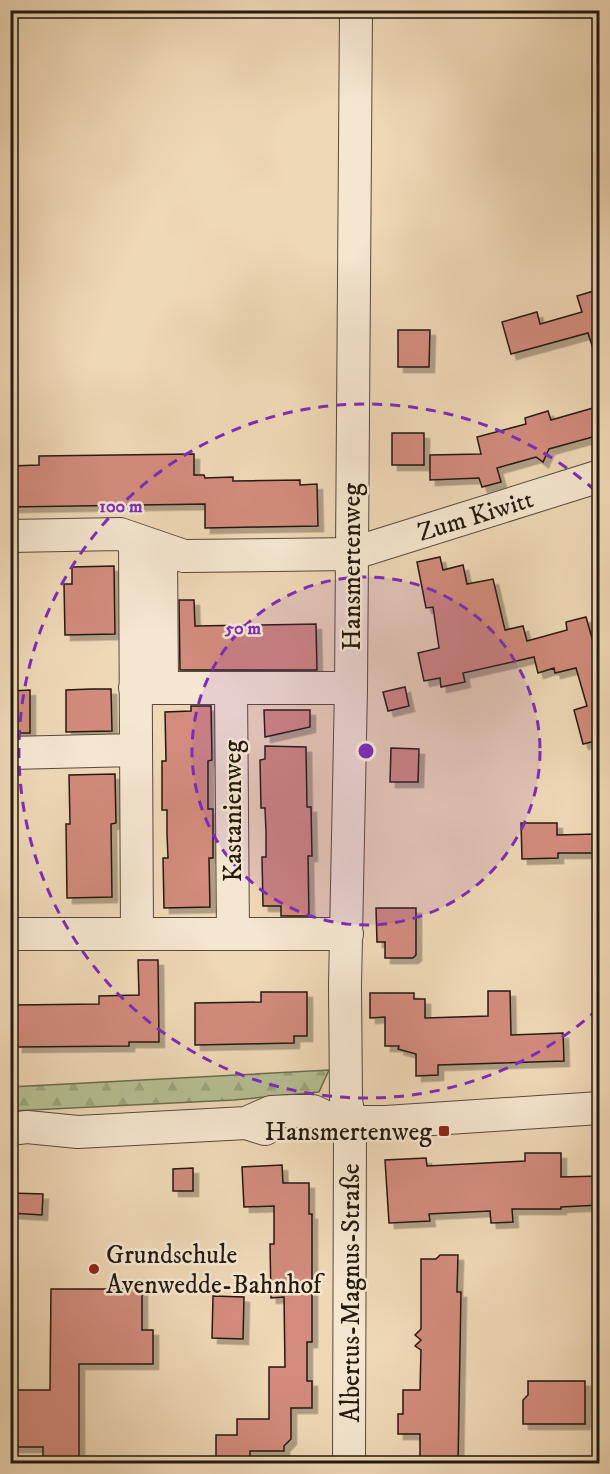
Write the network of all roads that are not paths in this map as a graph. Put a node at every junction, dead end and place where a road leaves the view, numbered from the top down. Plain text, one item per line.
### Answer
1 (356, 10) edge
2 (600, 476) edge
3 (10, 536) edge
4 (148, 545) junction
5 (351, 554) junction
6 (148, 688) junction
7 (351, 688) junction
8 (231, 689) junction
9 (135, 750) junction
10 (10, 753) edge
11 (10, 934) edge
12 (137, 934) junction
13 (233, 934) junction
14 (347, 934) junction
15 (600, 1108) edge
16 (343, 1122) junction
17 (10, 1129) edge
18 (76, 1132) junction
19 (10, 1143) edge
20 (349, 1464) edge

1 - 5 street, Hansmertenweg
2 - 5 street, Zum Kiwitt
3 - 4 street
4 - 5 street
4 - 6 street
5 - 7 street, Hansmertenweg
6 - 8 street
6 - 9 street
7 - 8 street
7 - 14 street, Hansmertenweg
8 - 13 street, Kastanienweg
9 - 10 street
9 - 12 street
11 - 12 street
12 - 13 street
13 - 14 street
14 - 16 street, Hansmertenweg
15 - 16 street
16 - 18 street
16 - 20 street, Albertus-Magnus-Straße
17 - 18 street
18 - 19 street

